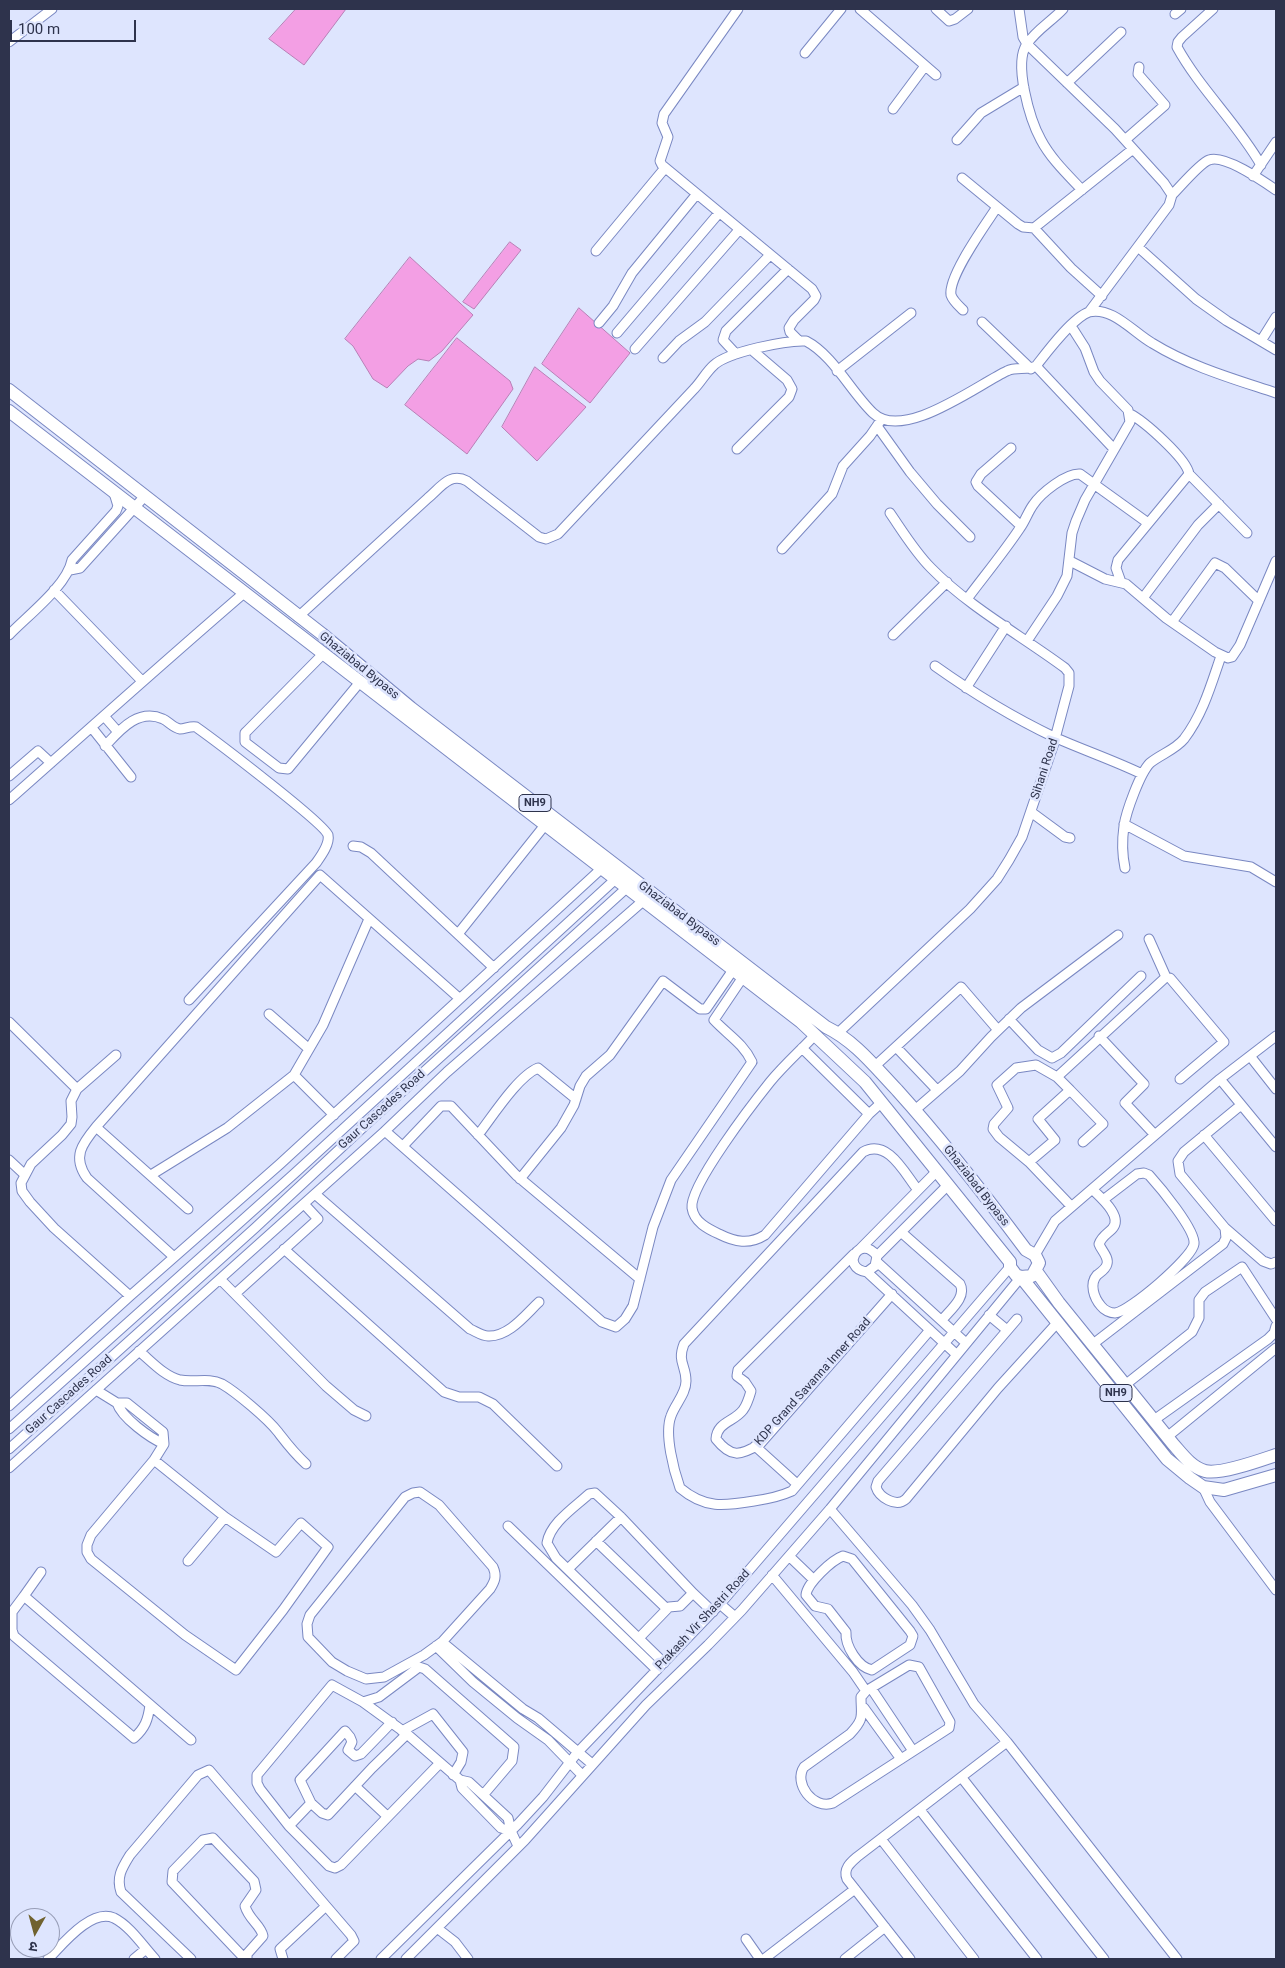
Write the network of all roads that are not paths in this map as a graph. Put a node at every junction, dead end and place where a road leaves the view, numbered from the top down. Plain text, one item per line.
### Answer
1 (52, 9) edge
2 (738, 9) edge
3 (841, 9) edge
4 (860, 9) edge
5 (936, 9) edge
6 (968, 9) edge
7 (1019, 9) edge
8 (1063, 9) edge
9 (1213, 9) edge
10 (1121, 32) dead end
11 (9, 42) edge
12 (1026, 44) junction
13 (805, 53) dead end
14 (925, 66) junction
15 (1139, 67) dead end
16 (936, 75) dead end
17 (1067, 83) junction
18 (1024, 87) junction
19 (893, 109) dead end
20 (957, 140) dead end
21 (1125, 140) junction
22 (1276, 142) edge
23 (1133, 149) junction
24 (1261, 165) junction
25 (665, 168) junction
26 (1254, 176) junction
27 (962, 178) dead end
28 (1082, 190) junction
29 (1276, 190) edge
30 (696, 195) junction
31 (1172, 195) junction
32 (997, 207) junction
33 (719, 212) junction
34 (1034, 228) junction
35 (739, 230) junction
36 (1138, 247) junction
37 (596, 250) dead end
38 (770, 255) junction
39 (788, 269) junction
40 (1102, 296) junction
41 (963, 310) dead end
42 (1089, 312) junction
43 (911, 313) dead end
44 (1276, 317) edge
45 (599, 322) dead end
46 (982, 322) dead end
47 (1071, 326) junction
48 (617, 333) dead end
49 (799, 340) junction
50 (1261, 341) junction
51 (635, 348) dead end
52 (752, 350) junction
53 (1276, 350) edge
54 (736, 354) junction
55 (663, 358) dead end
56 (1034, 368) junction
57 (838, 371) junction
58 (9, 390) edge
59 (1276, 393) edge
60 (24, 402) junction
61 (10, 412) edge
62 (1130, 414) junction
63 (879, 423) junction
64 (1011, 448) dead end
65 (737, 449) dead end
66 (1114, 449) junction
67 (1189, 474) junction
68 (1094, 483) junction
69 (114, 493) junction
70 (144, 497) junction
71 (1219, 504) junction
72 (134, 508) junction
73 (890, 513) dead end
74 (1148, 523) junction
75 (1021, 526) junction
76 (1247, 533) dead end
77 (970, 537) dead end
78 (782, 549) dead end
79 (1070, 561) junction
80 (1276, 561) edge
81 (70, 570) junction
82 (948, 582) junction
83 (1121, 582) junction
84 (54, 590) junction
85 (244, 593) junction
86 (1143, 598) junction
87 (967, 599) junction
88 (1259, 601) junction
89 (298, 616) junction
90 (1172, 622) junction
91 (1006, 626) junction
92 (9, 635) edge
93 (893, 635) dead end
94 (1027, 641) junction
95 (323, 654) junction
96 (1222, 656) junction
97 (935, 666) dead end
98 (142, 681) junction
99 (360, 682) junction
100 (966, 688) junction
101 (104, 716) junction
102 (92, 728) junction
103 (118, 732) junction
104 (1055, 738) junction
105 (105, 746) junction
106 (51, 762) junction
107 (1142, 774) junction
108 (9, 776) edge
109 (131, 777) dead end
110 (9, 798) edge
111 (1031, 812) junction
112 (1124, 824) junction
113 (545, 825) junction
114 (1070, 838) dead end
115 (353, 846) dead end
116 (1125, 868) dead end
117 (601, 869) junction
118 (619, 876) junction
119 (1276, 882) edge
120 (631, 884) junction
121 (643, 901) junction
122 (369, 919) junction
123 (458, 934) junction
124 (1118, 935) dead end
125 (1149, 939) dead end
126 (494, 968) junction
127 (738, 974) junction
128 (1141, 976) dead end
129 (1166, 977) junction
130 (459, 998) junction
131 (189, 1000) dead end
132 (702, 1010) junction
133 (269, 1014) dead end
134 (1009, 1019) junction
135 (714, 1020) junction
136 (9, 1022) edge
137 (998, 1030) junction
138 (838, 1033) junction
139 (815, 1035) junction
140 (1099, 1036) junction
141 (1276, 1036) edge
142 (418, 1038) junction
143 (896, 1047) junction
144 (802, 1048) junction
145 (309, 1049) junction
146 (428, 1050) junction
147 (116, 1055) dead end
148 (1250, 1056) junction
149 (436, 1061) junction
150 (875, 1066) junction
151 (447, 1072) junction
152 (294, 1075) junction
153 (1057, 1077) junction
154 (1180, 1079) dead end
155 (1220, 1079) junction
156 (77, 1089) junction
157 (1276, 1089) edge
158 (938, 1090) junction
159 (1070, 1090) junction
160 (576, 1099) junction
161 (882, 1102) junction
162 (1240, 1105) junction
163 (915, 1110) junction
164 (870, 1114) junction
165 (334, 1115) junction
166 (96, 1126) junction
167 (385, 1131) junction
168 (478, 1135) junction
169 (1155, 1135) junction
170 (1204, 1135) junction
171 (1083, 1142) dead end
172 (403, 1146) junction
173 (1276, 1147) edge
174 (9, 1160) edge
175 (1029, 1162) junction
176 (937, 1171) junction
177 (24, 1174) junction
178 (151, 1175) junction
179 (520, 1179) junction
180 (948, 1185) junction
181 (1092, 1189) junction
182 (918, 1190) junction
183 (315, 1194) junction
184 (1103, 1200) junction
185 (304, 1204) junction
186 (1072, 1206) junction
187 (188, 1209) dead end
188 (224, 1215) junction
189 (1276, 1221) edge
190 (234, 1227) junction
191 (255, 1228) junction
192 (1225, 1228) junction
193 (901, 1232) junction
194 (265, 1239) junction
195 (284, 1249) junction
196 (857, 1251) junction
197 (1030, 1253) junction
198 (174, 1257) junction
199 (877, 1259) junction
200 (1276, 1262) edge
201 (1010, 1264) junction
202 (1036, 1271) junction
203 (867, 1272) junction
204 (1021, 1277) junction
205 (220, 1279) junction
206 (640, 1279) junction
207 (235, 1294) junction
208 (892, 1294) junction
209 (130, 1296) junction
210 (539, 1302) dead end
211 (989, 1315) junction
212 (1017, 1319) dead end
213 (1276, 1319) edge
214 (942, 1320) junction
215 (1058, 1322) junction
216 (1276, 1326) edge
217 (119, 1330) junction
218 (930, 1330) junction
219 (1007, 1330) junction
220 (953, 1332) junction
221 (129, 1341) junction
222 (944, 1343) junction
223 (966, 1343) junction
224 (1093, 1344) junction
225 (1276, 1348) edge
226 (139, 1351) junction
227 (956, 1354) junction
228 (1125, 1385) junction
229 (96, 1390) junction
230 (21, 1395) junction
231 (9, 1406) edge
232 (32, 1408) junction
233 (366, 1416) dead end
234 (1154, 1420) junction
235 (9, 1429) edge
236 (1167, 1436) junction
237 (755, 1446) junction
238 (9, 1449) edge
239 (1276, 1455) edge
240 (154, 1460) junction
241 (306, 1464) dead end
242 (557, 1466) dead end
243 (9, 1468) edge
244 (1276, 1475) edge
245 (797, 1484) junction
246 (1203, 1487) junction
247 (830, 1509) junction
248 (225, 1517) junction
249 (621, 1517) junction
250 (508, 1526) dead end
251 (596, 1541) junction
252 (789, 1556) junction
253 (188, 1561) dead end
254 (568, 1570) junction
255 (41, 1572) dead end
256 (772, 1575) junction
257 (814, 1580) junction
258 (1276, 1590) edge
259 (693, 1593) junction
260 (24, 1596) junction
261 (720, 1604) junction
262 (667, 1609) junction
263 (713, 1612) junction
264 (11, 1614) edge
265 (735, 1617) junction
266 (639, 1638) junction
267 (439, 1644) junction
268 (664, 1663) junction
269 (657, 1670) junction
270 (480, 1674) junction
271 (473, 1682) junction
272 (869, 1690) junction
273 (514, 1701) junction
274 (363, 1702) junction
275 (150, 1705) junction
276 (864, 1708) junction
277 (507, 1709) junction
278 (392, 1722) junction
279 (404, 1732) junction
280 (191, 1740) dead end
281 (1007, 1742) junction
282 (913, 1752) junction
283 (577, 1753) junction
284 (901, 1759) junction
285 (440, 1763) junction
286 (569, 1763) junction
287 (592, 1764) junction
288 (582, 1775) junction
289 (457, 1777) junction
290 (962, 1778) junction
291 (355, 1786) junction
292 (484, 1794) junction
293 (311, 1803) junction
294 (920, 1810) junction
295 (387, 1816) junction
296 (289, 1826) junction
297 (511, 1830) junction
298 (882, 1839) junction
299 (518, 1846) junction
300 (855, 1890) junction
301 (326, 1906) junction
302 (884, 1927) junction
303 (436, 1928) junction
304 (746, 1939) dead end
305 (146, 1949) junction
306 (48, 1959) edge
307 (134, 1959) edge
308 (155, 1959) edge
309 (190, 1959) edge
310 (246, 1959) edge
311 (283, 1959) edge
312 (336, 1959) edge
313 (381, 1959) edge
314 (406, 1959) edge
315 (468, 1959) edge
316 (760, 1959) edge
317 (764, 1959) edge
318 (845, 1959) edge
319 (910, 1959) edge
320 (974, 1959) edge
321 (1037, 1959) edge
322 (1104, 1959) edge
323 (1177, 1959) edge

1 - 11 street
2 - 25 street
3 - 13 street
4 - 14 street
5 - 6 street
7 - 12 street
8 - 12 street
9 - 24 street
10 - 17 street
12 - 17 street
12 - 18 street
14 - 16 street
14 - 19 street
15 - 21 street
17 - 21 street
18 - 20 street
18 - 28 street
21 - 23 street
22 - 24 street
23 - 28 street
23 - 31 street
24 - 26 street
25 - 30 street
25 - 37 street
26 - 29 street
26 - 31 street
27 - 32 street
28 - 34 street
30 - 33 street
30 - 45 street
31 - 36 street
32 - 34 street
32 - 41 street
33 - 35 street
33 - 48 street
34 - 40 street
35 - 38 street
35 - 51 street
36 - 40 street
36 - 50 street
38 - 39 street
38 - 55 street
39 - 49 street
39 - 54 street
40 - 42 street
42 - 47 street
42 - 59 street
43 - 57 street
44 - 50 street
46 - 56 street
47 - 56 street
47 - 62 street
49 - 52 street
49 - 57 street
50 - 53 street
52 - 54 street
52 - 65 street
54 - 89 street
56 - 63 street
56 - 66 street
57 - 63 street
58 - 60 highway, Ghaziabad Bypass / NH9
60 - 61 highway
60 - 70 highway, Ghaziabad Bypass / NH9
61 - 69 highway, Ghaziabad Bypass / NH9
62 - 66 street
62 - 67 street
63 - 77 street
63 - 78 street
64 - 75 street
66 - 68 street
67 - 71 street
67 - 74 street
68 - 74 street
68 - 75 street
68 - 79 street
69 - 72 highway, Ghaziabad Bypass / NH9
69 - 81 street
70 - 72 street
70 - 89 highway, Ghaziabad Bypass / NH9
71 - 76 street
71 - 86 street
72 - 81 street
72 - 85 highway, Ghaziabad Bypass / NH9
73 - 82 street, Sihani Road
74 - 83 street
75 - 87 street
79 - 83 street
79 - 94 street
80 - 88 street
81 - 84 street
82 - 87 street, Sihani Road
82 - 93 street
83 - 86 street
84 - 92 street
84 - 98 street
85 - 95 highway, Ghaziabad Bypass / NH9
85 - 98 street
86 - 90 street
87 - 91 street, Sihani Road
88 - 90 street
88 - 96 street
89 - 118 highway, Ghaziabad Bypass / NH9
90 - 96 street
91 - 94 street, Sihani Road
91 - 100 street
94 - 104 street, Sihani Road
95 - 99 highway, Ghaziabad Bypass / NH9
95 - 99 street
96 - 107 street
97 - 100 street
98 - 101 street
99 - 113 highway, Ghaziabad Bypass / NH9
100 - 104 street
101 - 102 street
101 - 103 street
102 - 105 street
102 - 106 street
103 - 105 street
103 - 131 street
104 - 107 street
104 - 111 street, Sihani Road
105 - 109 street
106 - 108 street
106 - 110 street
107 - 112 street
111 - 114 street
111 - 138 street, Sihani Road
112 - 116 street
112 - 119 street
113 - 117 highway, Ghaziabad Bypass / NH9
113 - 123 street
115 - 123 street
117 - 118 highway, Ghaziabad Bypass / NH9
117 - 126 street
118 - 120 highway, Ghaziabad Bypass / NH9
118 - 146 street, Gaur Cascades Road
120 - 121 highway, Ghaziabad Bypass / NH9
120 - 138 highway, Ghaziabad Bypass / NH9
120 - 149 street, Gaur Cascades Road
121 - 127 highway, Ghaziabad Bypass / NH9
121 - 151 street
122 - 130 street
122 - 145 street
122 - 166 street
123 - 126 street
124 - 134 street
125 - 129 street
126 - 130 street
127 - 132 street
127 - 135 street
127 - 139 highway, Ghaziabad Bypass / NH9
128 - 134 street
129 - 140 street
129 - 154 street
130 - 142 street
132 - 135 street
132 - 160 street
133 - 145 street
134 - 137 street
135 - 206 street
136 - 156 street
137 - 143 street
137 - 158 street
138 - 150 highway, Ghaziabad Bypass / NH9
139 - 144 street
139 - 161 highway, Ghaziabad Bypass / NH9
140 - 153 street
140 - 169 street
141 - 148 street
142 - 146 street
142 - 165 street
143 - 150 street
143 - 158 street
144 - 164 street
144 - 164 street
145 - 152 street
146 - 190 street, Gaur Cascades Road
147 - 156 street
148 - 155 street
148 - 157 street
149 - 151 street
149 - 191 street, Gaur Cascades Road
150 - 163 highway, Ghaziabad Bypass / NH9
151 - 167 street
152 - 165 street
152 - 178 street
153 - 159 street
153 - 175 street
155 - 162 street
155 - 169 street
156 - 177 street
158 - 163 street
159 - 171 street
159 - 175 street
160 - 168 street
160 - 179 street
161 - 164 street
161 - 176 highway, Ghaziabad Bypass / NH9
162 - 170 street
162 - 173 street
163 - 197 highway, Ghaziabad Bypass / NH9
165 - 188 street
166 - 178 street
166 - 198 street
167 - 172 street
167 - 183 street
168 - 172 street
168 - 179 street
169 - 181 street
170 - 189 street
170 - 192 street
172 - 206 street
174 - 177 street
175 - 186 street
176 - 180 highway, Ghaziabad Bypass / NH9
176 - 182 street
177 - 209 street
178 - 187 street
179 - 206 street
180 - 193 street
180 - 201 highway, Ghaziabad Bypass / NH9
181 - 184 street
181 - 186 street
182 - 196 street
182 - 245 street
183 - 185 street
183 - 210 street
184 - 184 street
185 - 194 street
185 - 195 street
186 - 197 street
188 - 190 street
188 - 198 street
190 - 217 street, Gaur Cascades Road
191 - 194 street
191 - 221 street, Gaur Cascades Road
192 - 200 street
192 - 224 street
193 - 199 street
193 - 214 street
194 - 205 street
195 - 207 street
195 - 242 street
196 - 199 street
196 - 203 street
196 - 237 street, KDP Grand Savanna Inner Road
197 - 201 highway
197 - 202 highway
198 - 209 street
199 - 203 street
199 - 214 street
201 - 204 highway, Ghaziabad Bypass / NH9
201 - 220 street, Prakash Vir Shastri Road
202 - 204 highway
202 - 224 highway, NH9
203 - 208 street
204 - 211 street, Prakash Vir Shastri Road
204 - 215 highway, Ghaziabad Bypass / NH9
205 - 207 street
205 - 226 street
207 - 233 street
208 - 218 street
208 - 237 street, KDP Grand Savanna Inner Road
209 - 230 street
211 - 219 street
211 - 223 street, Prakash Vir Shastri Road
212 - 219 street
213 - 228 street
214 - 220 street
215 - 219 street
215 - 246 highway, Ghaziabad Bypass / NH9
216 - 234 street
217 - 221 street
217 - 232 street, Gaur Cascades Road
218 - 222 street
218 - 245 street
220 - 222 street, Prakash Vir Shastri Road
220 - 223 street
221 - 238 street, Gaur Cascades Road
222 - 227 street
222 - 261 street, Prakash Vir Shastri Road
223 - 227 street, Prakash Vir Shastri Road
224 - 228 highway, NH9
225 - 236 street
226 - 229 street
226 - 241 street
227 - 247 street, Prakash Vir Shastri Road
228 - 234 highway, NH9
229 - 240 street
229 - 243 street
230 - 231 street
230 - 232 street
232 - 235 street, Gaur Cascades Road
234 - 236 highway, NH9
236 - 239 highway, NH9
237 - 245 street
240 - 248 street
240 - 248 street
244 - 246 highway
246 - 258 street
247 - 252 street, Prakash Vir Shastri Road
247 - 281 street
248 - 253 street
249 - 251 street
249 - 254 street
249 - 259 street
250 - 269 street
251 - 254 street
251 - 262 street
252 - 256 street, Prakash Vir Shastri Road
252 - 257 street
254 - 266 street
255 - 260 street
256 - 265 street, Prakash Vir Shastri Road
256 - 272 street
257 - 257 street
259 - 262 street
259 - 263 street
260 - 264 street
260 - 275 street
261 - 263 street, Prakash Vir Shastri Road
261 - 265 street
262 - 266 street
263 - 268 street, Prakash Vir Shastri Road
264 - 275 street
265 - 287 street, Prakash Vir Shastri Road
266 - 268 street
267 - 267 street
267 - 270 street
267 - 271 street
268 - 269 street, Prakash Vir Shastri Road
269 - 283 street, Prakash Vir Shastri Road
270 - 271 street
270 - 273 street
271 - 277 street
272 - 276 street
272 - 282 street
272 - 282 street
273 - 277 street
273 - 283 street
274 - 278 street
274 - 292 street
274 - 296 street
275 - 280 street
276 - 284 street
276 - 284 street
277 - 286 street
278 - 279 street
278 - 293 street
279 - 285 street
279 - 289 street
279 - 291 street
281 - 290 street
281 - 323 street
282 - 284 street
283 - 286 street, Prakash Vir Shastri Road
283 - 287 street
285 - 289 street
285 - 295 street
286 - 288 street
286 - 297 street, Prakash Vir Shastri Road
287 - 288 street, Prakash Vir Shastri Road
288 - 299 street, Prakash Vir Shastri Road
289 - 292 street
289 - 297 street
290 - 294 street
290 - 322 street
291 - 293 street
291 - 295 street
292 - 297 street
293 - 296 street
294 - 298 street
294 - 321 street
295 - 296 street
297 - 299 street
297 - 313 street, Prakash Vir Shastri Road
298 - 300 street
298 - 320 street
299 - 303 street, Prakash Vir Shastri Road
300 - 302 street
300 - 317 street
301 - 309 street
301 - 311 street
301 - 312 street
302 - 318 street
302 - 319 street
303 - 314 street, Prakash Vir Shastri Road
303 - 315 street
304 - 316 street
305 - 306 street
305 - 307 street
305 - 308 street
310 - 310 street

